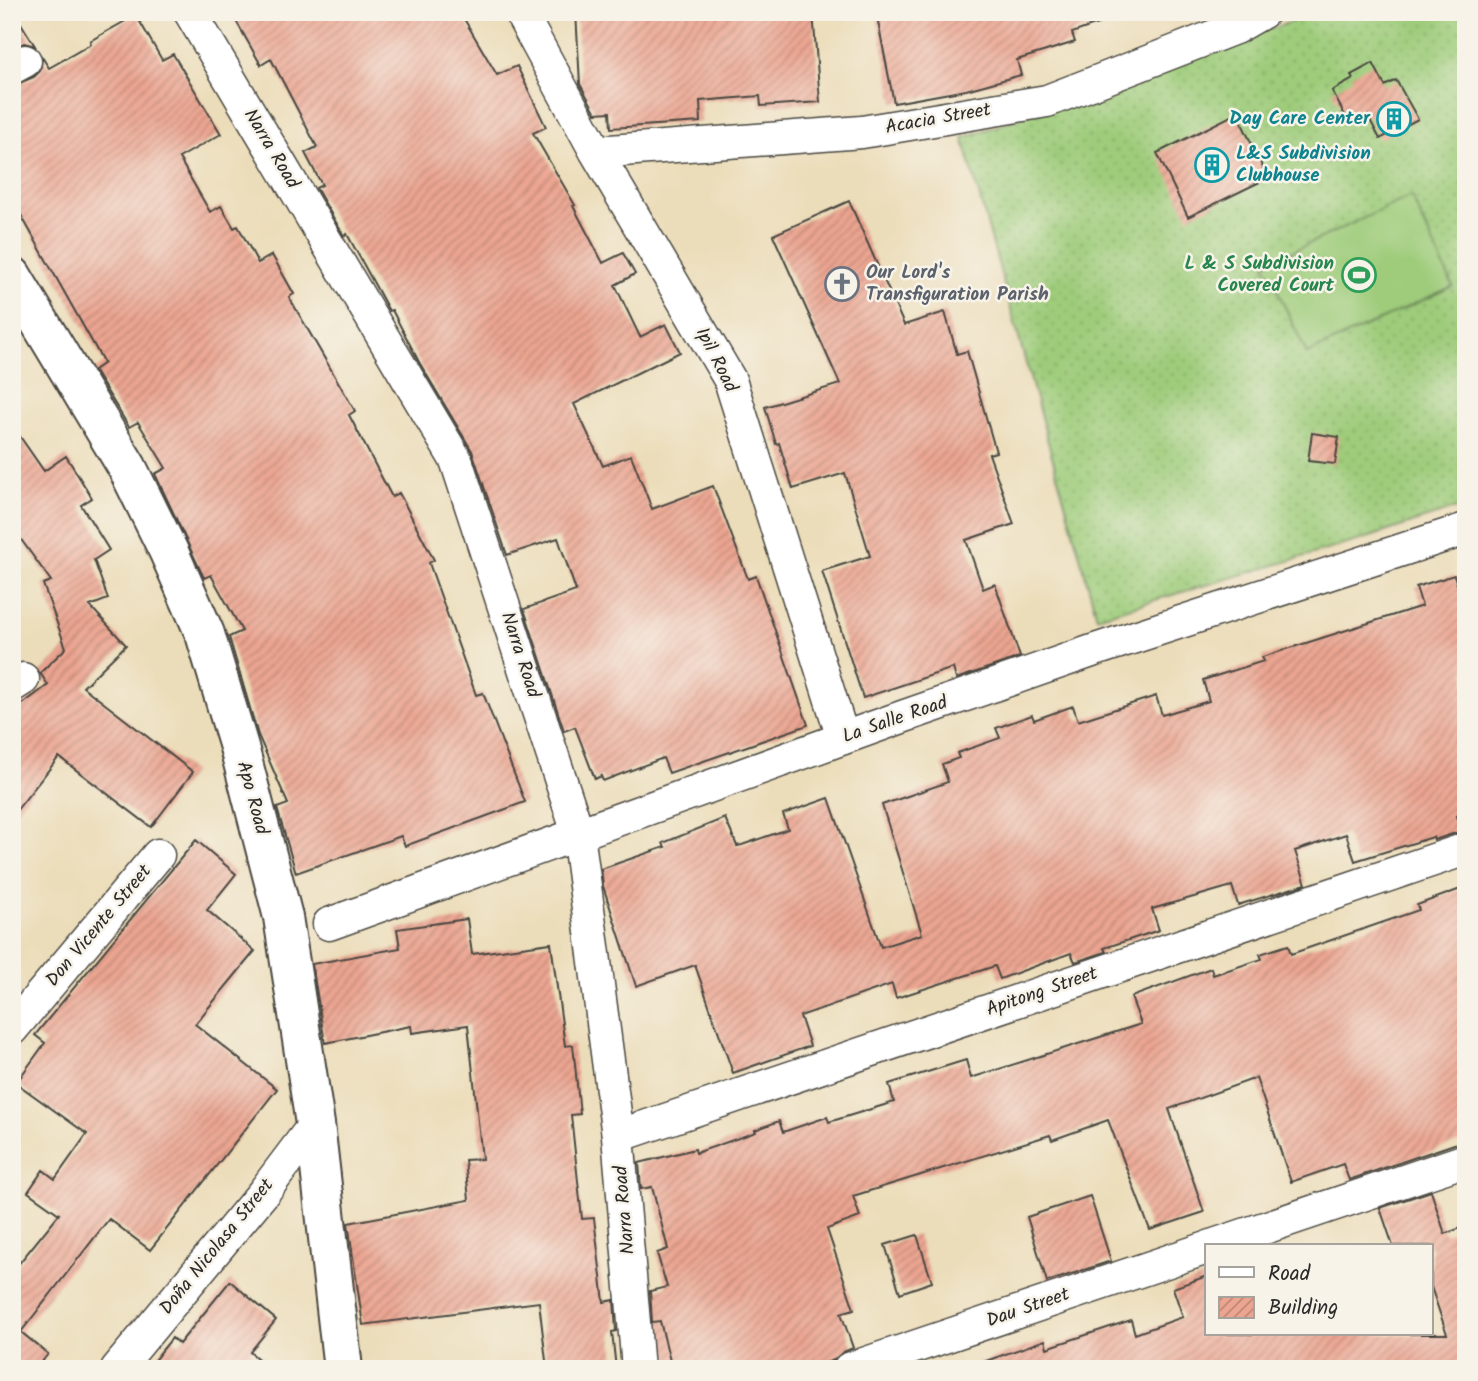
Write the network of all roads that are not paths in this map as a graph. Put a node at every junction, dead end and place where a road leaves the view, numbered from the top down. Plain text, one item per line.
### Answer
1 (190, 12) edge
2 (520, 12) edge
3 (1263, 12) edge
4 (596, 152) junction
5 (12, 276) edge
6 (1466, 529) edge
7 (843, 738) junction
8 (578, 833) junction
9 (1466, 849) edge
10 (158, 855) dead end
11 (330, 925) dead end
12 (12, 1029) edge
13 (315, 1124) junction
14 (618, 1136) junction
15 (1466, 1160) edge
16 (1218, 1244) edge
17 (1205, 1248) edge
18 (117, 1369) edge
19 (342, 1369) edge
20 (638, 1369) edge
21 (849, 1369) edge

1 - 8 street, Narra Road
2 - 4 street, Ipil Road
3 - 4 street, Acacia Street
4 - 7 street, Ipil Road
5 - 13 street, Apo Road
6 - 7 street, La Salle Road
7 - 8 street, La Salle Road
8 - 11 street, La Salle Road
8 - 14 street, Narra Road
9 - 14 street, Apitong Street
10 - 12 street, Don Vicente Street
13 - 18 street, Doña Nicolasa Street
13 - 19 street, Apo Road
14 - 20 street, Narra Road
15 - 16 street, Dau Street
17 - 21 street, Dau Street

